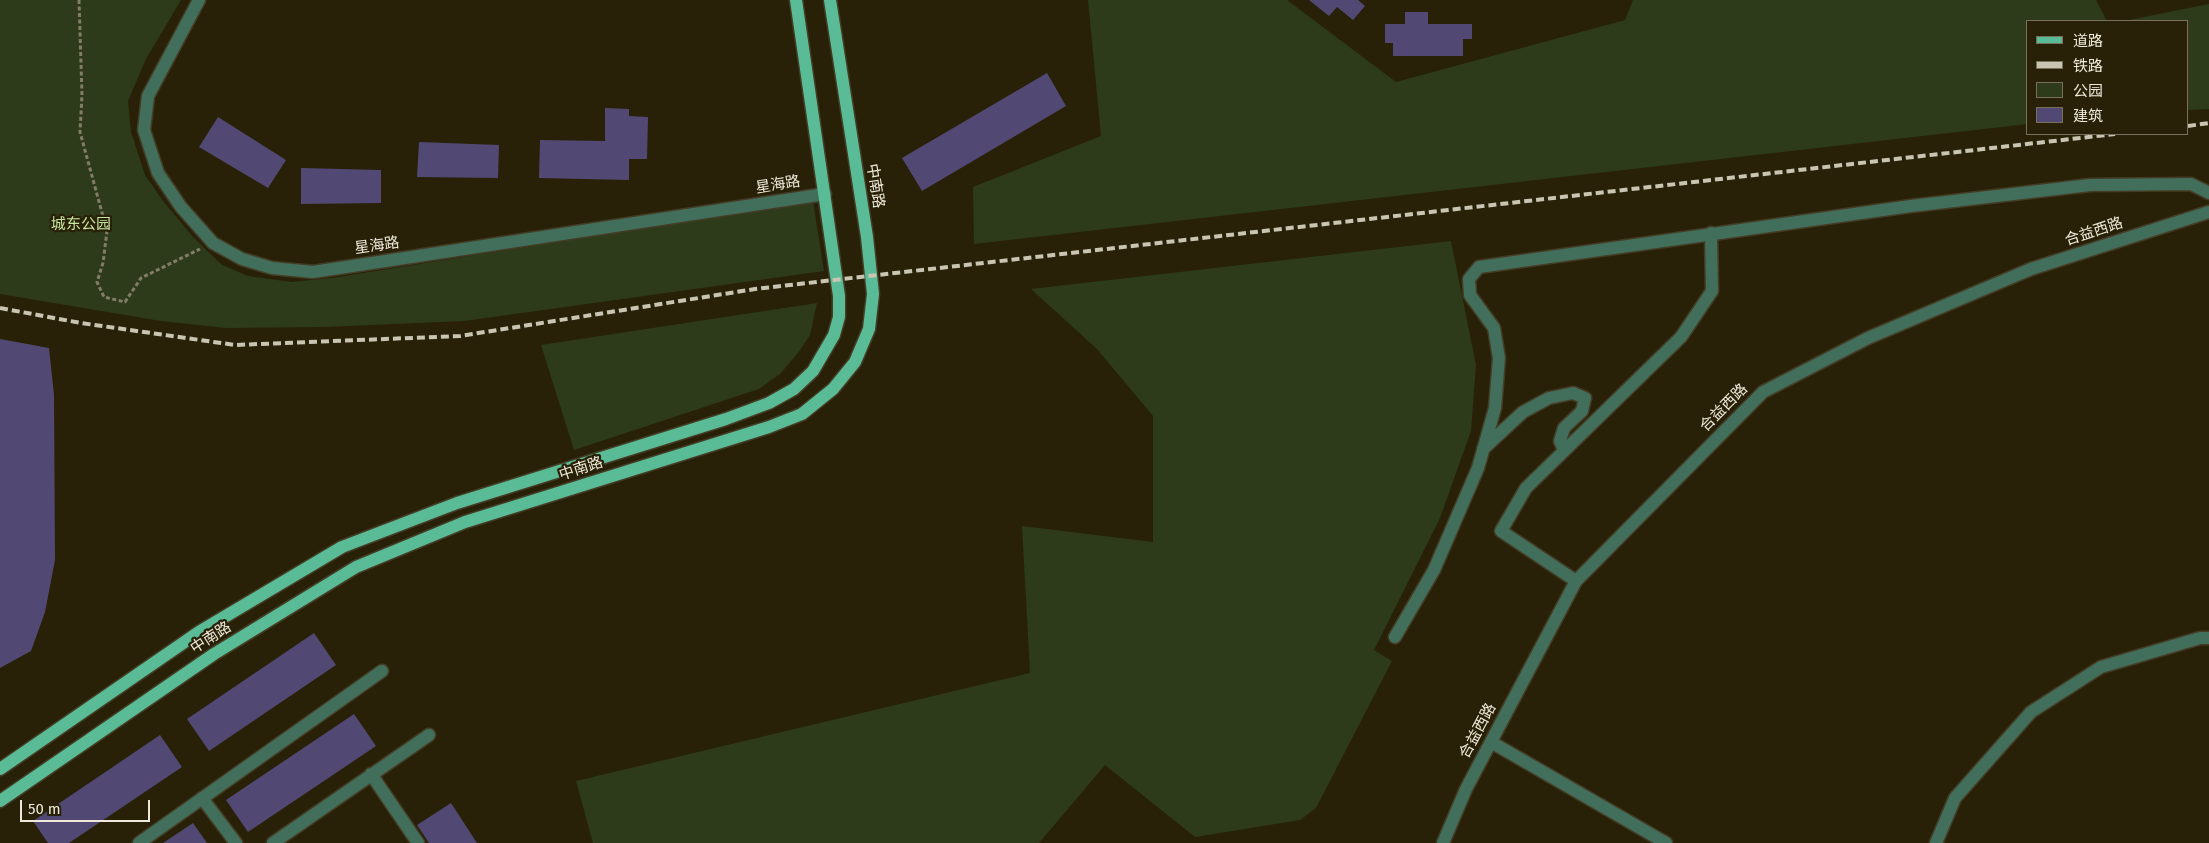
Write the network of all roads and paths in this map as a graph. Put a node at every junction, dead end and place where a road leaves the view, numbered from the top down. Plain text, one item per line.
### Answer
1 (79, 0) edge
2 (199, 0) edge
3 (796, 0) edge
4 (830, 0) edge
5 (2209, 193) edge
6 (825, 194) junction
7 (2209, 212) edge
8 (1711, 233) junction
9 (213, 243) junction
10 (1483, 449) junction
11 (1564, 450) junction
12 (1576, 581) junction
13 (1395, 637) dead end
14 (2209, 638) edge
15 (382, 671) dead end
16 (429, 735) dead end
17 (1491, 742) junction
18 (0, 769) edge
19 (371, 774) junction
20 (202, 798) junction
21 (0, 801) edge
22 (139, 843) edge
23 (236, 843) edge
24 (273, 843) edge
25 (418, 843) edge
26 (1442, 843) edge
27 (1666, 843) edge
28 (1936, 843) edge

1 - 9 path
2 - 9 street, 星海路
3 - 6 main road, 中南路
4 - 21 main road, 中南路
5 - 8 street
6 - 9 street, 星海路
6 - 18 main road, 中南路
7 - 12 street, 合益西路
8 - 10 street
8 - 11 street
10 - 11 street
10 - 13 street
11 - 12 street
12 - 17 street, 合益西路
14 - 28 street
15 - 20 street
16 - 19 street
17 - 26 street, 合益西路
17 - 27 street
19 - 24 street
19 - 25 street
20 - 22 street
20 - 23 street

